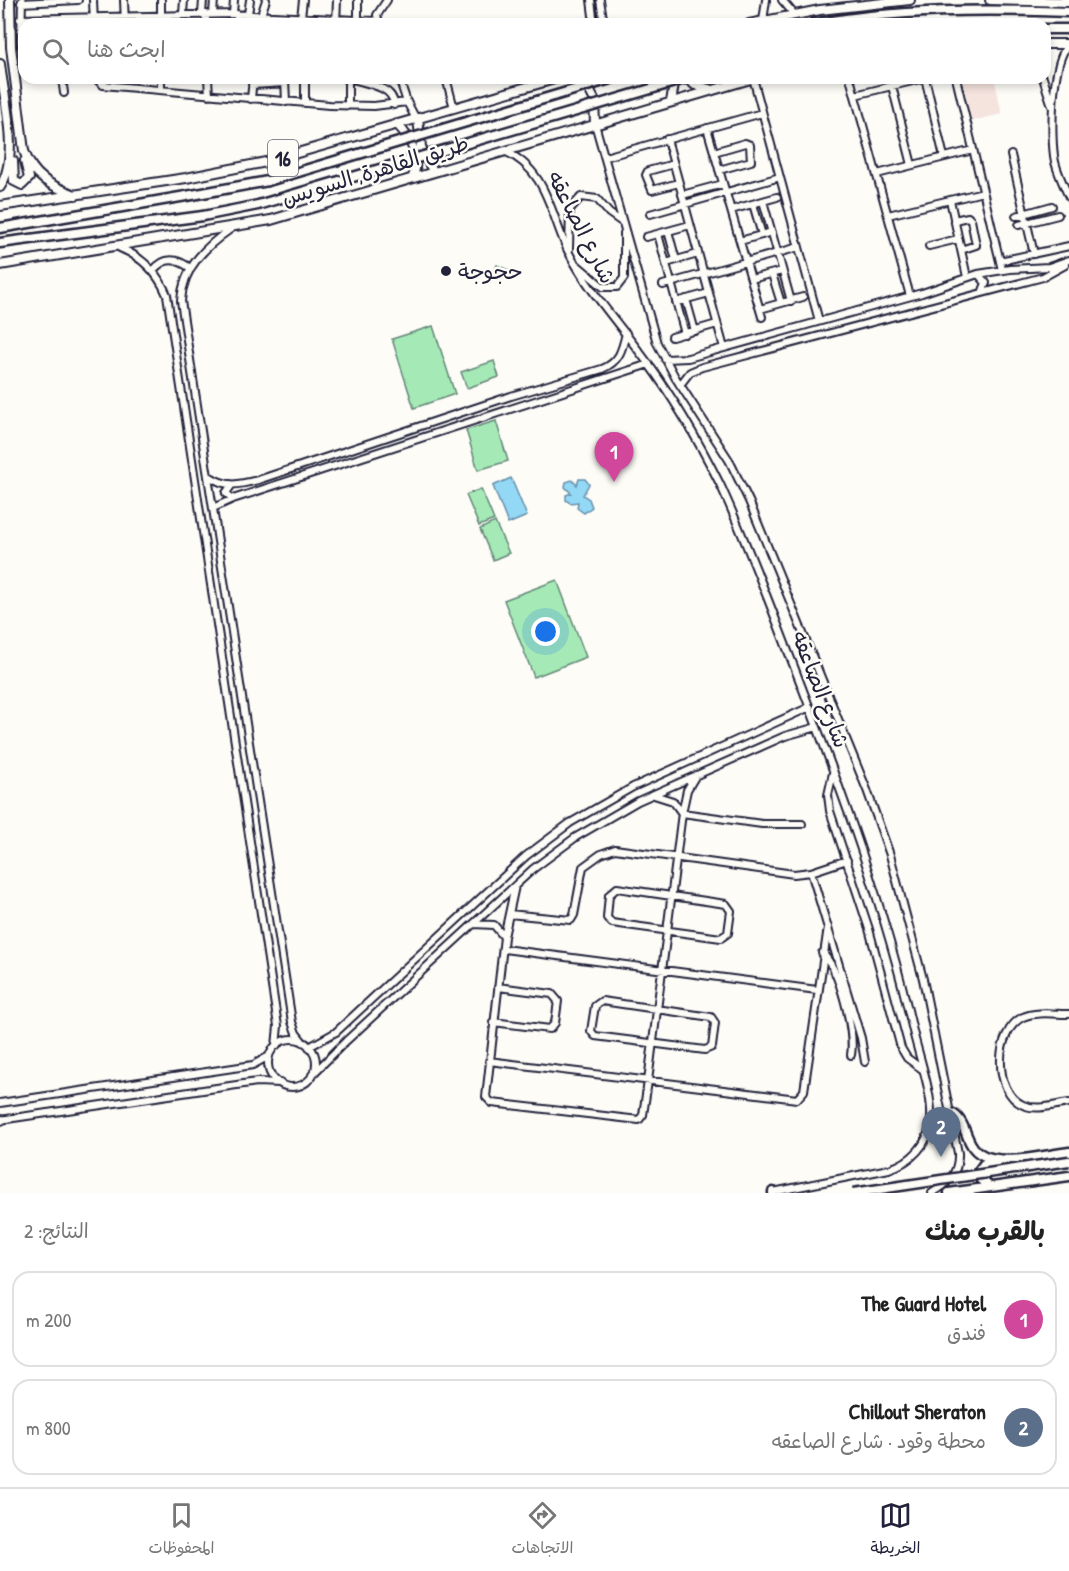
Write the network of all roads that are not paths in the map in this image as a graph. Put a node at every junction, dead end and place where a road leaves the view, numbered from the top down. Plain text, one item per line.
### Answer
1 (10, 0) edge
2 (78, 0) edge
3 (93, 0) edge
4 (124, 0) edge
5 (161, 0) edge
6 (184, 0) edge
7 (203, 0) edge
8 (214, 0) edge
9 (234, 0) edge
10 (250, 0) edge
11 (266, 0) edge
12 (303, 0) edge
13 (337, 0) edge
14 (358, 0) edge
15 (387, 0) edge
16 (591, 0) edge
17 (600, 0) edge
18 (766, 0) edge
19 (782, 0) edge
20 (910, 0) edge
21 (990, 0) edge
22 (21, 2) edge
23 (1069, 2) edge
24 (1069, 12) edge
25 (185, 14) junction
26 (204, 14) junction
27 (213, 14) junction
28 (235, 14) junction
29 (248, 14) junction
30 (794, 14) junction
31 (124, 15) junction
32 (146, 15) joint
33 (161, 15) junction
34 (262, 15) junction
35 (93, 16) junction
36 (282, 16) joint
37 (603, 16) joint
38 (20, 18) edge
39 (44, 18) edge
40 (124, 18) edge
41 (186, 18) edge
42 (205, 18) edge
43 (236, 18) edge
44 (261, 18) edge
45 (293, 18) edge
46 (299, 18) edge
47 (337, 18) edge
48 (358, 18) edge
49 (378, 18) edge
50 (594, 18) edge
51 (599, 18) edge
52 (763, 18) edge
53 (776, 18) edge
54 (855, 18) edge
55 (1051, 29) edge
56 (1069, 29) edge
57 (1051, 44) edge
58 (1069, 44) edge
59 (0, 64) edge
60 (63, 84) edge
61 (161, 84) edge
62 (208, 84) edge
63 (253, 84) edge
64 (285, 84) edge
65 (305, 84) edge
66 (349, 84) edge
67 (366, 84) edge
68 (401, 84) edge
69 (448, 84) edge
70 (537, 84) edge
71 (586, 84) edge
72 (594, 84) edge
73 (667, 84) edge
74 (674, 84) edge
75 (696, 84) edge
76 (732, 84) edge
77 (755, 84) edge
78 (852, 84) edge
79 (900, 84) edge
80 (926, 84) edge
81 (957, 84) edge
82 (1045, 84) edge
83 (107, 85) edge
84 (892, 86) junction
85 (375, 87) joint
86 (161, 90) junction
87 (711, 90) junction
88 (64, 93) dead end
89 (209, 95) junction
90 (855, 95) junction
91 (251, 99) junction
92 (286, 102) junction
93 (407, 102) junction
94 (671, 102) junction
95 (305, 103) junction
96 (394, 105) junction
97 (348, 106) junction
98 (1052, 106) junction
99 (454, 108) junction
100 (762, 113) junction
101 (417, 118) junction
102 (397, 124) junction
103 (595, 124) junction
104 (707, 128) junction
105 (667, 139) junction
106 (973, 150) junction
107 (24, 151) junction
108 (503, 151) junction
109 (714, 152) junction
110 (10, 154) junction
111 (1011, 155) dead end
112 (605, 157) junction
113 (944, 157) junction
114 (674, 164) junction
115 (912, 165) junction
116 (719, 170) junction
117 (432, 171) junction
118 (877, 174) junction
119 (413, 177) junction
120 (780, 177) junction
121 (679, 183) junction
122 (723, 184) junction
123 (0, 187) edge
124 (983, 192) junction
125 (726, 193) junction
126 (77, 195) junction
127 (682, 195) junction
128 (777, 197) dead end
129 (1069, 197) edge
130 (950, 200) junction
131 (763, 201) junction
132 (685, 204) junction
133 (753, 204) junction
134 (0, 206) edge
135 (1052, 206) dead end
136 (731, 210) junction
137 (1036, 210) junction
138 (650, 214) dead end
139 (888, 214) junction
140 (1024, 214) junction
141 (1058, 215) dead end
142 (1016, 216) dead end
143 (954, 220) junction
144 (1039, 220) junction
145 (0, 221) edge
146 (1027, 223) junction
147 (23, 224) junction
148 (690, 225) junction
149 (1019, 225) dead end
150 (624, 226) junction
151 (0, 228) edge
152 (232, 228) junction
153 (668, 231) junction
154 (772, 232) junction
155 (658, 234) junction
156 (762, 235) junction
157 (646, 237) dead end
158 (958, 239) junction
159 (740, 241) junction
160 (0, 243) edge
161 (929, 246) dead end
162 (1069, 246) edge
163 (799, 247) junction
164 (120, 248) junction
165 (568, 250) junction
166 (961, 250) junction
167 (699, 254) junction
168 (778, 254) junction
169 (1034, 254) junction
170 (676, 260) junction
171 (1069, 260) edge
172 (1000, 261) junction
173 (746, 262) junction
174 (666, 263) junction
175 (575, 264) junction
176 (0, 265) edge
177 (190, 269) junction
178 (1002, 270) junction
179 (153, 271) junction
180 (783, 271) junction
181 (704, 274) junction
182 (772, 274) junction
183 (978, 274) junction
184 (967, 277) junction
185 (751, 279) junction
186 (671, 283) junction
187 (663, 285) dead end
188 (709, 293) junction
189 (982, 293) junction
190 (910, 296) junction
191 (803, 297) dead end
192 (686, 299) junction
193 (790, 301) junction
194 (676, 302) junction
195 (780, 303) junction
196 (760, 309) junction
197 (762, 317) dead end
198 (819, 321) junction
199 (717, 324) junction
200 (695, 331) junction
201 (626, 333) junction
202 (685, 333) junction
203 (672, 337) dead end
204 (724, 348) junction
205 (688, 358) junction
206 (665, 359) junction
207 (614, 364) junction
208 (649, 364) junction
209 (694, 370) junction
210 (622, 374) junction
211 (680, 385) junction
212 (209, 476) junction
213 (231, 486) junction
214 (233, 499) junction
215 (213, 508) junction
216 (810, 707) junction
217 (817, 727) junction
218 (834, 773) junction
219 (696, 775) junction
220 (652, 795) junction
221 (682, 813) junction
222 (802, 824) dead end
223 (676, 857) junction
224 (847, 860) junction
225 (811, 872) junction
226 (515, 886) junction
227 (671, 896) junction
228 (509, 914) junction
229 (474, 924) junction
230 (828, 927) junction
231 (667, 931) junction
232 (504, 937) junction
233 (504, 949) dead end
234 (822, 953) junction
235 (662, 970) junction
236 (498, 987) junction
237 (817, 990) junction
238 (657, 1009) junction
239 (1069, 1014) edge
240 (493, 1022) junction
241 (303, 1042) junction
242 (653, 1044) junction
243 (276, 1046) junction
244 (309, 1047) junction
245 (851, 1055) dead end
246 (269, 1056) junction
247 (489, 1060) junction
248 (865, 1062) dead end
249 (922, 1069) junction
250 (312, 1075) junction
251 (648, 1081) junction
252 (280, 1083) junction
253 (0, 1103) edge
254 (1069, 1103) edge
255 (951, 1113) junction
256 (0, 1120) edge
257 (1069, 1152) edge
258 (1003, 1160) junction
259 (1069, 1161) edge
260 (1069, 1176) edge
261 (990, 1187) junction
262 (1005, 1189) edge
263 (772, 1193) edge
264 (853, 1193) edge
265 (932, 1193) edge
266 (949, 1193) edge

1 - 107 main road
2 - 22 street
3 - 35 street
4 - 31 street
5 - 33 street
6 - 25 street
7 - 26 street
8 - 27 street
9 - 28 street
10 - 29 street
11 - 34 street
12 - 46 street
13 - 47 street
14 - 48 street
15 - 49 street
16 - 50 street
17 - 37 street
18 - 52 street
19 - 30 street
20 - 30 main road
21 - 23 main road
22 - 38 street
24 - 54 highway
25 - 26 street
25 - 33 street
25 - 41 street
26 - 27 street
26 - 42 street
27 - 28 street
28 - 29 street
28 - 43 street
29 - 34 street
30 - 53 main road
31 - 32 street
31 - 35 street
31 - 40 street
32 - 33 street
34 - 36 street
34 - 44 street
35 - 39 street
36 - 45 street
37 - 51 street
55 - 56 highway
57 - 58 main road
58 - 98 street
59 - 110 main road
60 - 88 street
61 - 86 street
62 - 89 street
63 - 91 street
64 - 92 street
65 - 95 street
66 - 97 street
67 - 85 street
68 - 93 street
69 - 99 street
70 - 99 main road, طريق القاهرة, السويس / 16
71 - 103 main road
72 - 147 highway, 16, bridge
73 - 160 highway, 16, bridge
74 - 94 main road
75 - 87 main road
76 - 87 main road, طريق القاهرة, السويس
77 - 100 street
78 - 90 street
79 - 84 street
80 - 113 street
81 - 106 street
82 - 98 street
83 - 86 street
84 - 90 street
84 - 115 street
85 - 96 street
86 - 89 street
87 - 94 main road, طريق القاهرة, السويس
89 - 91 street
90 - 118 street
91 - 92 street
92 - 95 street
93 - 96 street
93 - 101 street
94 - 103 main road, طريق القاهرة, السويس
95 - 97 street
96 - 97 street
98 - 129 street
99 - 101 main road, طريق القاهرة, السويس / 16
100 - 104 street
100 - 120 street
101 - 102 main road, طريق القاهرة, السويس / 16
101 - 117 main road
102 - 119 main road
102 - 126 main road, طريق القاهرة, السويس / 16
103 - 108 main road, طريق القاهرة, السويس
103 - 112 street, شارع الصاعقه
104 - 105 street
104 - 109 street
105 - 112 street
105 - 114 street
106 - 113 street
106 - 124 street
107 - 110 main road
107 - 126 main road
108 - 117 main road, طريق القاهرة, السويس
108 - 165 street, شارع الصاعقه
109 - 116 street
109 - 116 street
110 - 123 main road
111 - 140 street
112 - 150 street, شارع الصاعقه
113 - 115 street
114 - 121 street
114 - 121 street
115 - 118 street
116 - 122 street
117 - 119 main road, طريق القاهرة, السويس
118 - 139 street
119 - 152 main road, طريق القاهرة, السويس
120 - 125 street
120 - 163 street
121 - 127 street
122 - 125 street
122 - 127 street
124 - 130 street
124 - 172 street
125 - 132 street
125 - 136 street
126 - 134 main road, طريق القاهرة, السويس / 16
127 - 132 street
128 - 131 street
130 - 139 street
130 - 143 street
131 - 133 street
131 - 154 street
132 - 138 street
132 - 148 street
133 - 136 street
133 - 156 street
135 - 137 street
136 - 159 street
137 - 140 street
137 - 144 street
139 - 190 street
140 - 142 street
140 - 146 street
141 - 144 street
143 - 158 street
143 - 166 street
144 - 146 street
145 - 147 highway, 16
146 - 149 street
146 - 169 street
147 - 151 highway, 16
148 - 153 street
148 - 167 street
150 - 165 street
150 - 175 street
150 - 206 street, شارع الصاعقه
152 - 164 main road, طريق القاهرة, السويس
152 - 177 street
153 - 155 street
153 - 170 street
154 - 156 street
154 - 168 street
155 - 157 street
155 - 174 street
156 - 159 street
158 - 161 street
158 - 166 street
159 - 173 street
162 - 169 street
163 - 168 street
163 - 198 street
164 - 176 main road, طريق القاهرة, السويس
164 - 179 street
165 - 175 street, شارع الصاعقه
166 - 184 street
167 - 170 street
167 - 181 street
168 - 173 street
168 - 180 street
169 - 172 street
170 - 174 street
171 - 178 street
171 - 189 street
172 - 178 street
173 - 181 street
173 - 185 street
174 - 186 street
175 - 201 street, شارع الصاعقه
177 - 179 street
177 - 212 street
178 - 183 street
179 - 243 street
180 - 182 street
180 - 193 street
181 - 186 street
181 - 188 street
182 - 185 street
182 - 195 street
183 - 184 street
183 - 189 street
184 - 190 street
185 - 196 street
186 - 187 street
186 - 194 street
188 - 192 street
188 - 199 street
189 - 209 street
190 - 198 street
191 - 193 street
192 - 194 street
192 - 200 street
193 - 195 street
194 - 202 street
195 - 196 street
196 - 197 street
198 - 204 street
199 - 200 street
199 - 204 street
200 - 202 street
201 - 207 street
201 - 208 street, شارع الصاعقه
202 - 203 street
204 - 205 street
205 - 206 street
205 - 209 street
206 - 211 street, شارع الصاعقه
207 - 210 street
207 - 213 street
208 - 210 street
208 - 216 street, شارع الصاعقه
209 - 211 street
210 - 214 street
211 - 255 street, شارع الصاعقه
212 - 213 street
212 - 215 street
213 - 214 street
214 - 215 street
215 - 241 street
216 - 217 street, شارع الصاعقه
216 - 244 street
217 - 218 street, شارع الصاعقه
217 - 219 street
218 - 224 street
218 - 249 street, شارع الصاعقه
219 - 220 street
219 - 221 street
220 - 221 street
220 - 226 street
221 - 222 street
221 - 223 street
223 - 225 street
223 - 227 street
223 - 228 street
224 - 225 street
224 - 249 street
225 - 230 street
226 - 228 street
226 - 229 street
227 - 231 street
227 - 231 street
227 - 231 street
228 - 232 street
229 - 232 street
229 - 250 street
230 - 234 street
230 - 248 street
231 - 235 street
232 - 236 street
233 - 235 street
234 - 237 street
234 - 245 street
235 - 237 street
235 - 238 street
236 - 240 street
236 - 240 street
237 - 251 street
238 - 242 street
238 - 242 street
238 - 242 street
239 - 254 street
240 - 247 street
241 - 243 street
241 - 244 street
242 - 251 street
243 - 246 street
244 - 250 street
246 - 252 street
246 - 253 street
247 - 251 street
247 - 251 street
249 - 263 street, شارع الصاعقه
250 - 252 street
252 - 256 street
255 - 258 highway
255 - 265 street, شارع الصاعقه
257 - 258 highway
258 - 261 highway
259 - 264 highway, bridge
260 - 262 highway
261 - 262 highway
261 - 266 highway

